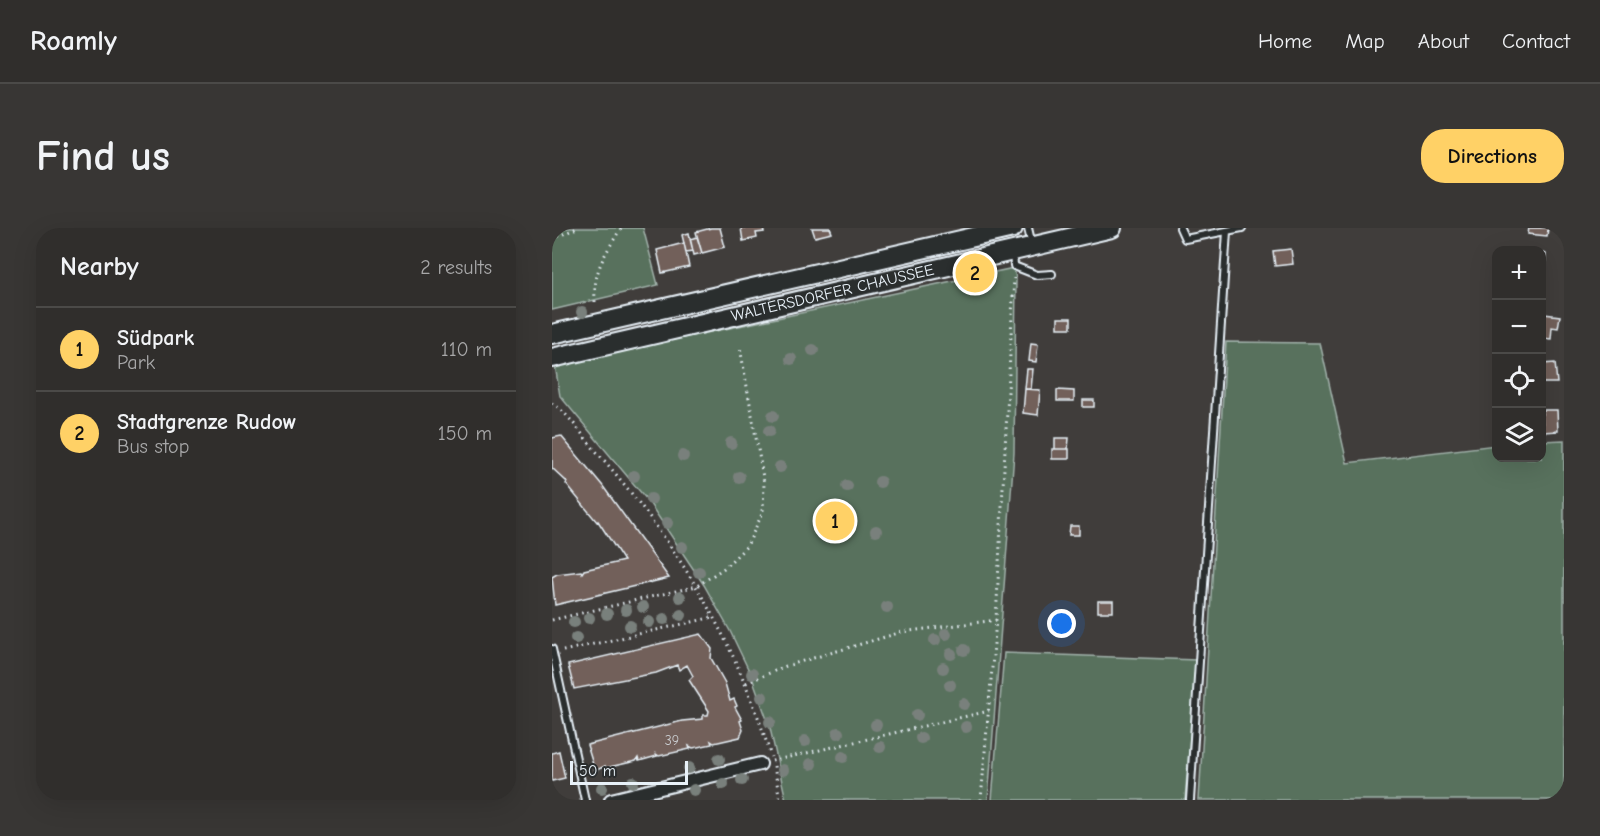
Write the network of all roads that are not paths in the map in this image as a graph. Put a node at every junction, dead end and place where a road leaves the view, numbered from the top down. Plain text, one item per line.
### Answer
1 (1011, 228) edge
2 (1028, 228) edge
3 (1112, 228) edge
4 (1180, 228) edge
5 (1242, 228) edge
6 (1227, 231) junction
7 (1033, 246) junction
8 (1013, 258) junction
9 (1052, 274) dead end
10 (552, 334) edge
11 (552, 358) edge
12 (553, 652) edge
13 (766, 762) road end
14 (585, 800) edge
15 (611, 800) edge
16 (1190, 800) edge

1 - 10 main road, WALTERSDORFER CHAUSSEE
2 - 7 lane
3 - 7 main road, WALTERSDORFER CHAUSSEE
4 - 6 lane
5 - 6 lane
6 - 16 lane
7 - 8 main road, WALTERSDORFER CHAUSSEE
8 - 9 lane
8 - 11 main road, WALTERSDORFER CHAUSSEE
12 - 14 lane
13 - 15 street

